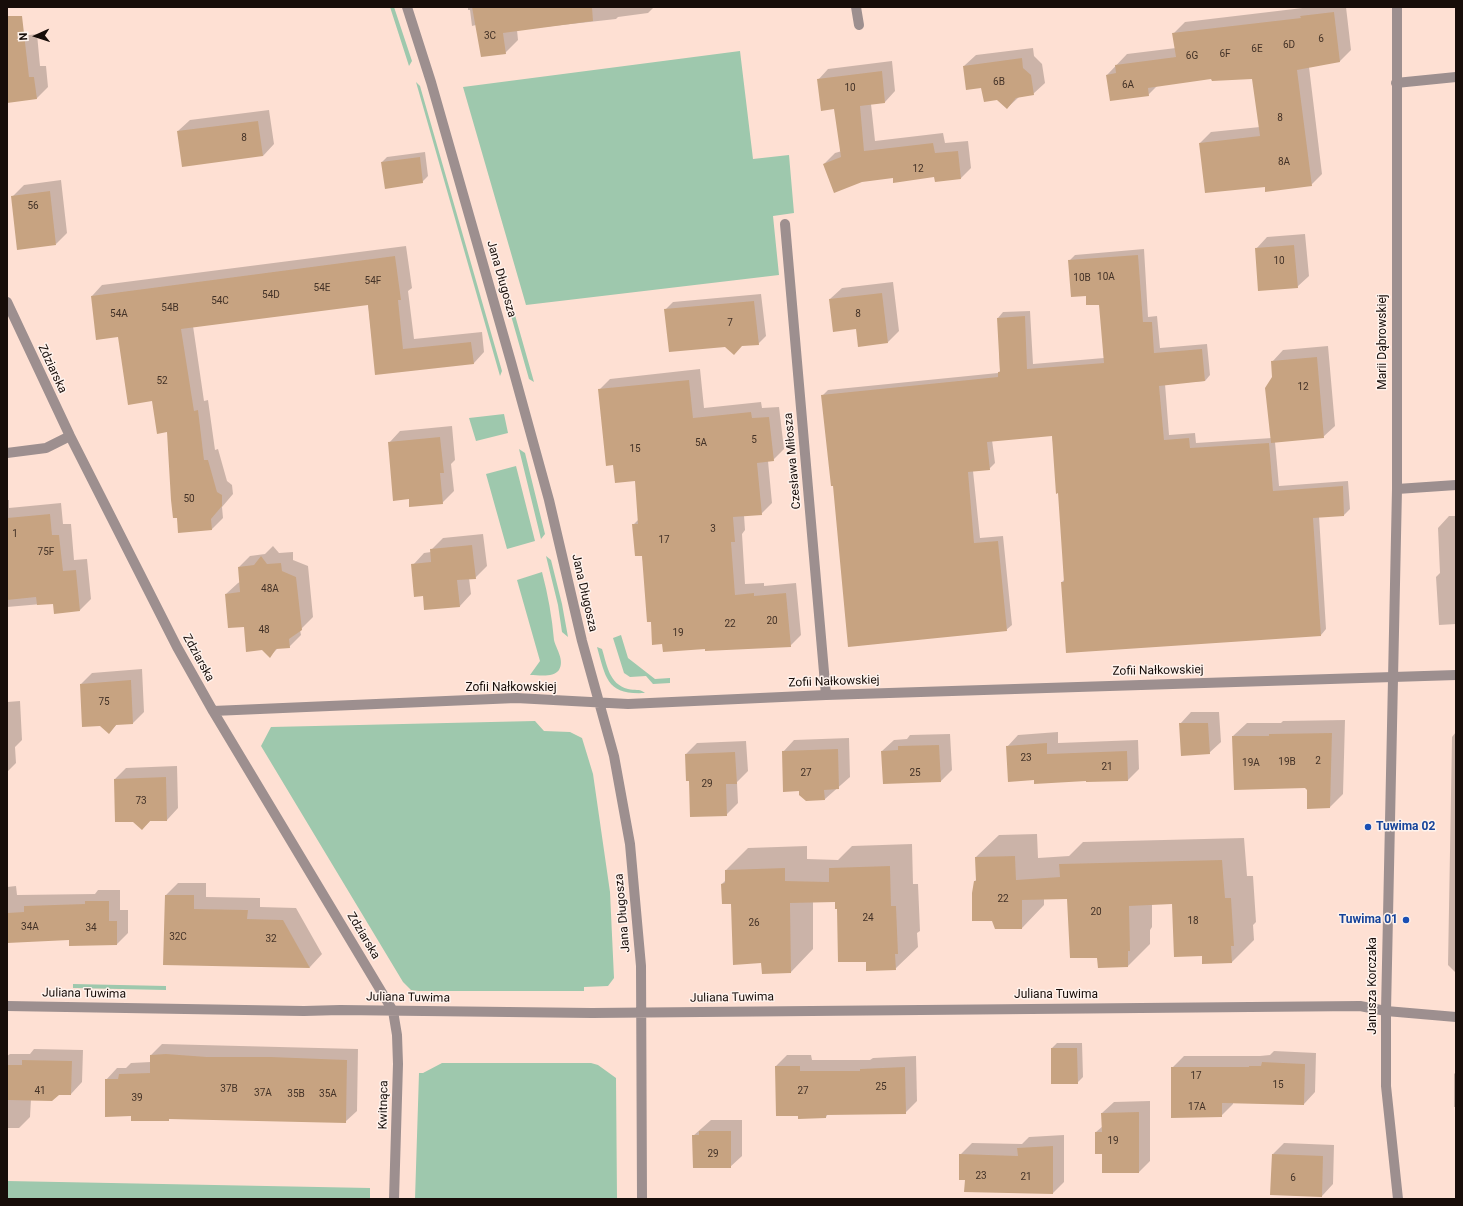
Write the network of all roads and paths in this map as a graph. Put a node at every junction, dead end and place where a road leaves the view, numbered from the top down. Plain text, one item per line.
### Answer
1 (407, 7) edge
2 (856, 7) edge
3 (1397, 7) edge
4 (858, 25) dead end
5 (1456, 77) edge
6 (1396, 83) junction
7 (786, 224) dead end
8 (7, 302) edge
9 (70, 436) junction
10 (7, 453) edge
11 (1456, 485) edge
12 (1396, 489) junction
13 (1456, 675) edge
14 (1393, 677) junction
15 (826, 695) junction
16 (600, 703) junction
17 (213, 711) junction
18 (7, 1006) edge
19 (393, 1011) junction
20 (1386, 1011) junction
21 (642, 1012) junction
22 (1456, 1017) edge
23 (394, 1199) edge
24 (642, 1199) edge
25 (1398, 1199) edge

1 - 16 street, Jana Długosza
2 - 4 street
3 - 6 street, Marii Dąbrowskiej
5 - 6 street
6 - 12 street, Marii Dąbrowskiej
7 - 15 street, Czesława Miłosza
8 - 9 street, Zdziarska
9 - 10 street
9 - 17 street, Zdziarska
11 - 12 street
12 - 14 street, Marii Dąbrowskiej
13 - 14 street, Zofii Nałkowskiej
14 - 15 street, Zofii Nałkowskiej
14 - 20 street, Janusza Korczaka
15 - 16 street, Zofii Nałkowskiej
16 - 17 street, Zofii Nałkowskiej
16 - 21 street, Jana Długosza
17 - 19 street, Zdziarska
18 - 19 street, Juliana Tuwima
19 - 21 street, Juliana Tuwima
19 - 23 street, Kwitnąca
20 - 21 street, Juliana Tuwima
20 - 22 street, Juliana Tuwima
20 - 25 street, Janusza Korczaka
21 - 24 street, Jana Długosza

